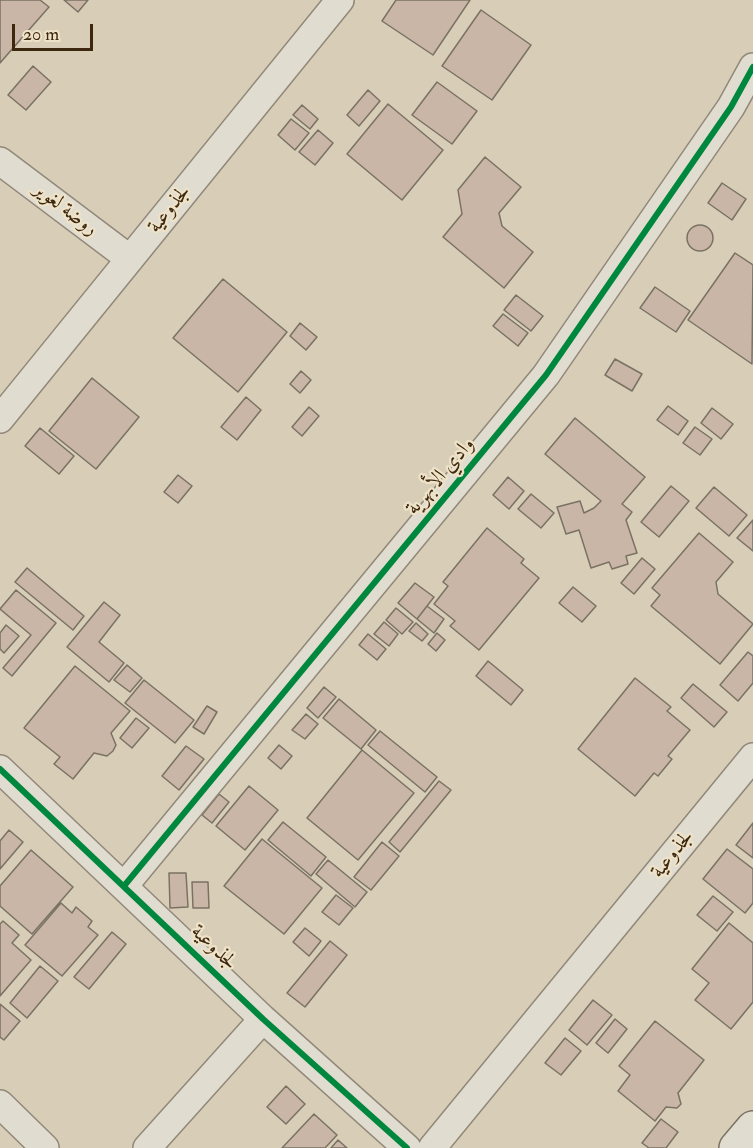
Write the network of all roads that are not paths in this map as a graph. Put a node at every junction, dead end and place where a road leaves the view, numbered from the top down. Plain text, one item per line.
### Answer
1 (340, 0) edge
2 (753, 67) edge
3 (0, 161) edge
4 (130, 259) junction
5 (0, 419) edge
6 (753, 757) edge
7 (0, 769) edge
8 (124, 886) junction
9 (263, 1019) junction
10 (0, 1104) edge
11 (753, 1128) edge
12 (45, 1148) edge
13 (147, 1148) edge
14 (407, 1148) edge
15 (432, 1148) edge
16 (736, 1148) edge

1 - 4 street, لجذوعية
2 - 8 street, وادي الأبهرية
3 - 4 street, روضة لغوير
4 - 5 street, لجذوعية
6 - 15 street, لجذوعية
7 - 8 street, لجذوعية
8 - 9 street, لجذوعية
9 - 13 street
9 - 14 street, لجذوعية
10 - 12 street
11 - 16 main road

